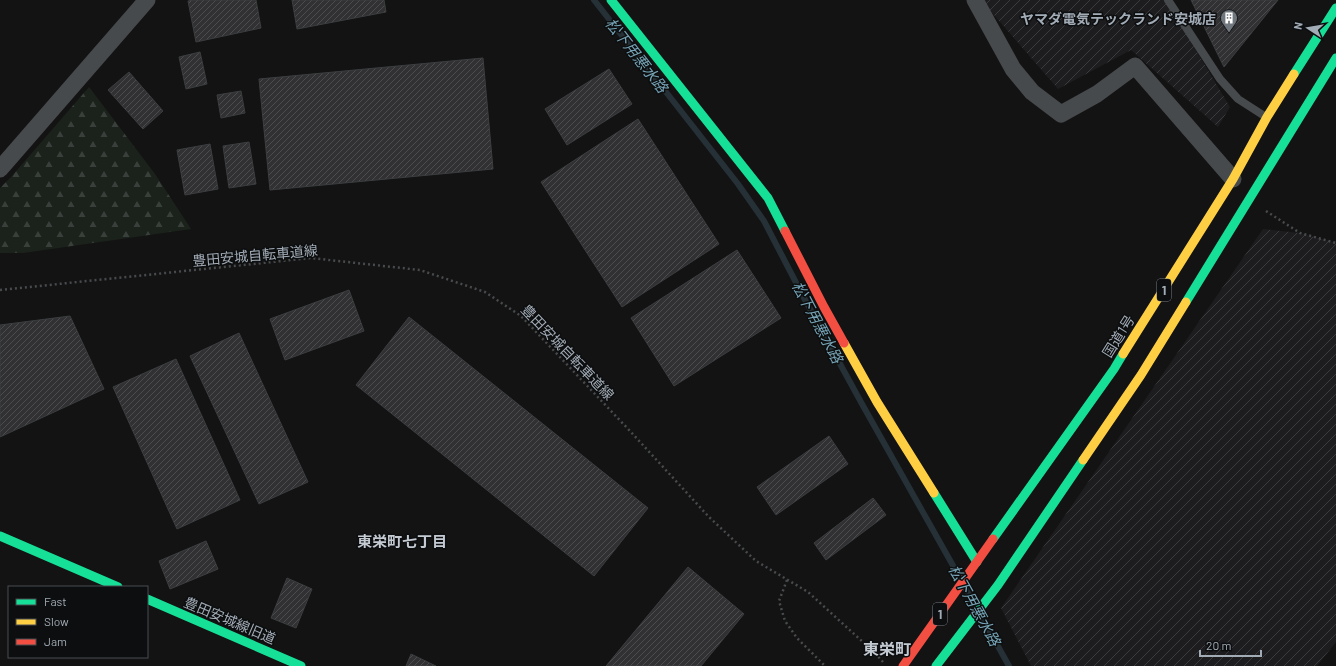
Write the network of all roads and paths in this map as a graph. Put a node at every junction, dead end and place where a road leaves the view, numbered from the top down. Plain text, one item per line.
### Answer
1 (147, 0) edge
2 (611, 0) edge
3 (975, 0) edge
4 (1168, 0) edge
5 (1336, 8) edge
6 (1336, 58) edge
7 (1267, 117) junction
8 (0, 169) edge
9 (1233, 179) junction
10 (1249, 201) junction
11 (1336, 243) edge
12 (0, 290) edge
13 (0, 536) edge
14 (976, 562) junction
15 (787, 580) junction
16 (116, 586) edge
17 (148, 599) edge
18 (301, 666) edge
19 (825, 666) edge
20 (886, 666) edge
21 (902, 666) edge
22 (936, 666) edge

1 - 8 street
2 - 14 main road
3 - 9 street
4 - 7 lane
5 - 7 main road, 国道1号 / 1
6 - 10 main road, 1
7 - 9 main road, 国道1号 / 1
9 - 14 main road, 国道1号 / 1
10 - 11 path
10 - 22 main road, 1
12 - 15 path, 豊田安城自転車道線
13 - 16 main road
14 - 21 main road, 国道1号 / 1
15 - 19 path
15 - 20 path, 豊田安城自転車道線
17 - 18 main road, 豊田安城線旧道

